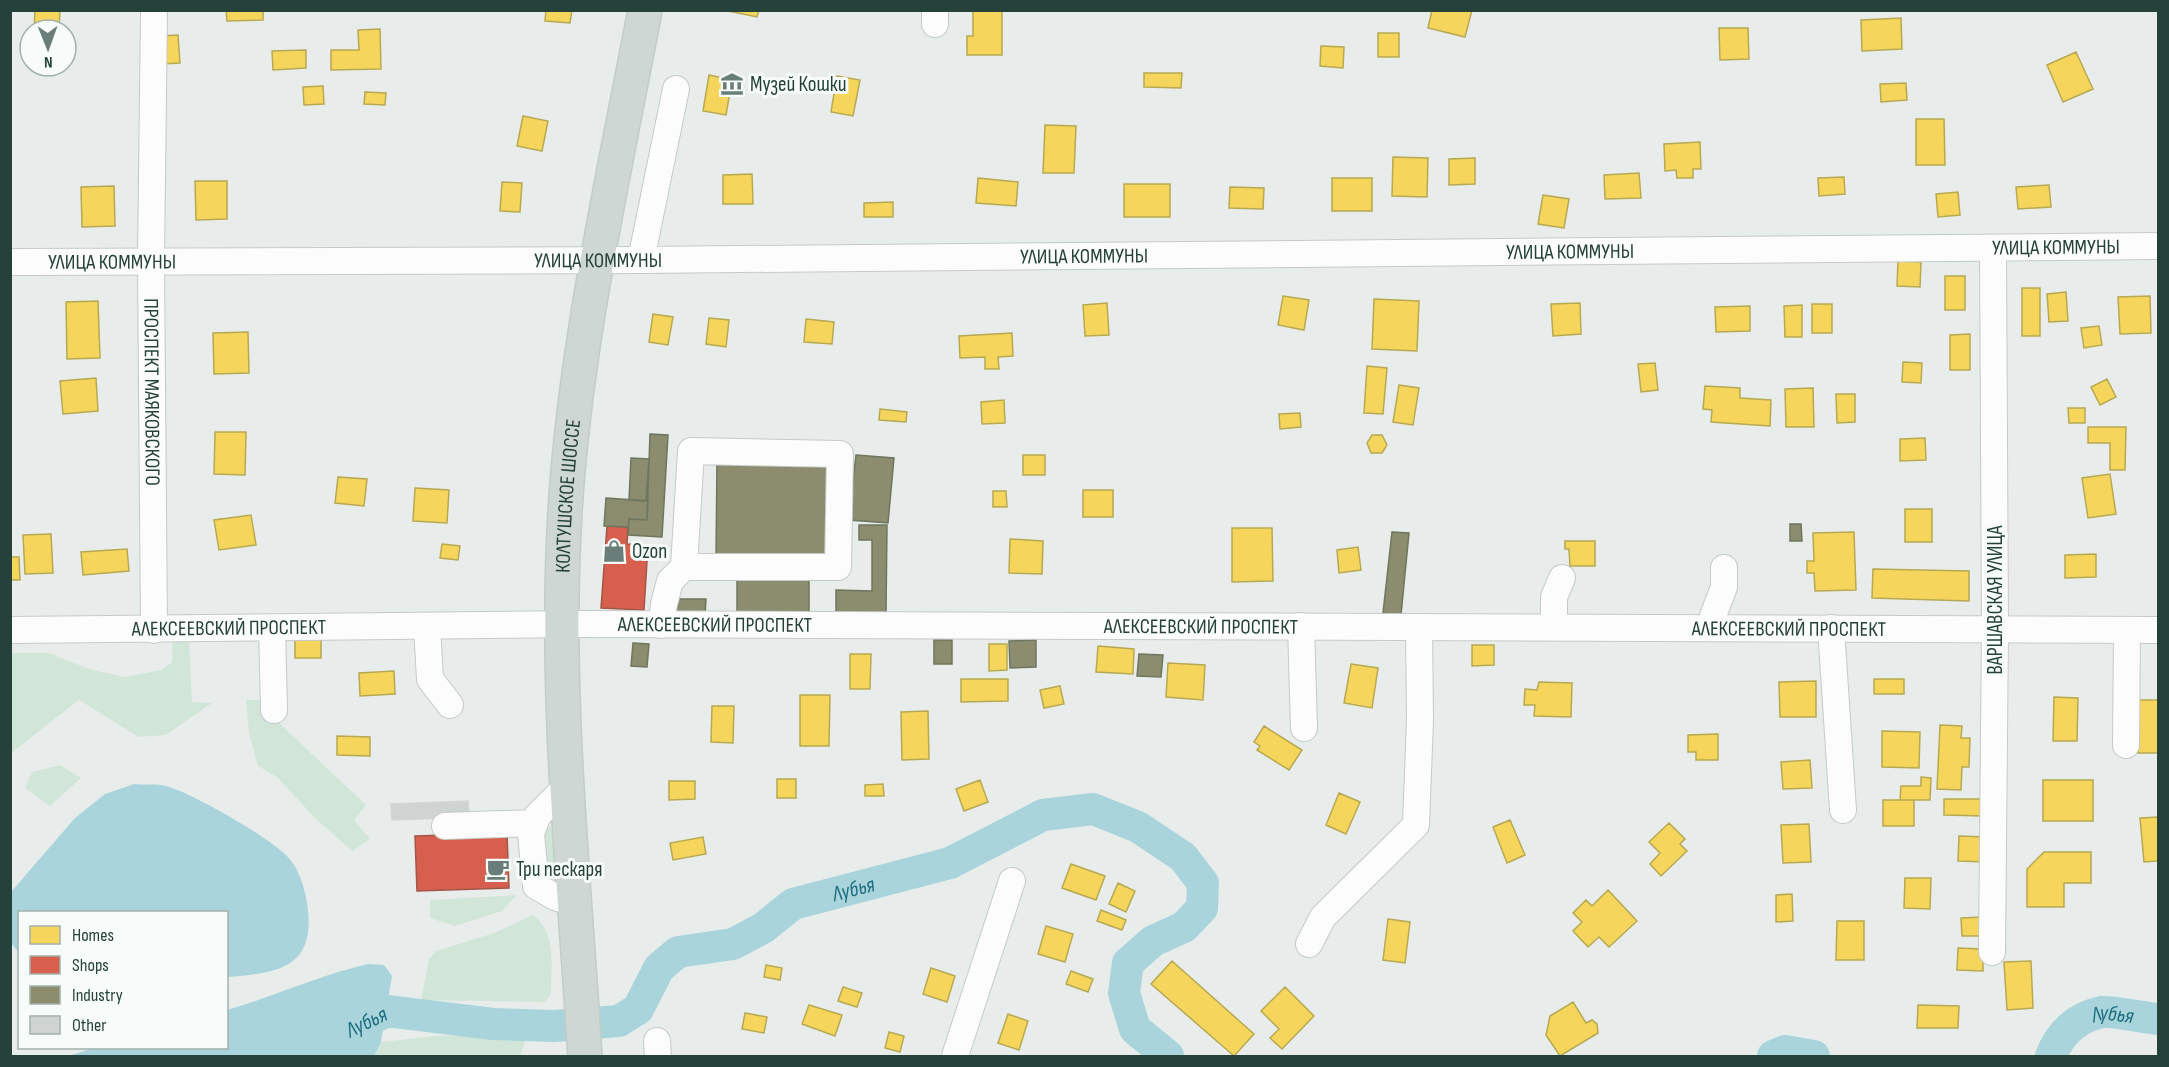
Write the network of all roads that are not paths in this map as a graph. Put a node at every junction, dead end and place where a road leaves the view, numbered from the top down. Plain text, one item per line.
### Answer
1 (154, 10) edge
2 (645, 10) edge
3 (676, 89) dead end
4 (2158, 246) edge
5 (1993, 248) junction
6 (598, 260) junction
7 (641, 260) junction
8 (10, 262) edge
9 (151, 262) junction
10 (684, 567) junction
11 (1724, 568) dead end
12 (1562, 578) dead end
13 (561, 624) junction
14 (661, 625) junction
15 (427, 626) junction
16 (1419, 627) junction
17 (1554, 627) junction
18 (272, 628) junction
19 (1714, 628) junction
20 (1831, 628) junction
21 (1995, 629) junction
22 (10, 630) edge
23 (154, 630) junction
24 (2127, 630) junction
25 (2158, 630) edge
26 (1293, 642) junction
27 (450, 705) dead end
28 (274, 710) dead end
29 (1304, 728) dead end
30 (2126, 745) dead end
31 (567, 786) junction
32 (1843, 810) dead end
33 (535, 823) junction
34 (445, 826) dead end
35 (1012, 881) dead end
36 (575, 903) junction
37 (1309, 944) dead end
38 (1992, 952) dead end
39 (585, 1056) edge
40 (955, 1056) edge

1 - 9 street, ПРОСПЕКТ МАЯКОВСКОГО
2 - 6 main road, КОЛТУШСКОЕ ШОССЕ
3 - 7 street
4 - 5 street, УЛИЦА КОММУНЫ
5 - 7 street, УЛИЦА КОММУНЫ
5 - 21 street, ВАРШАВСКАЯ УЛИЦА
6 - 7 street, УЛИЦА КОММУНЫ
6 - 9 street, УЛИЦА КОММУНЫ
6 - 13 main road, КОЛТУШСКОЕ ШОССЕ
8 - 9 street, УЛИЦА КОММУНЫ
9 - 23 street, ПРОСПЕКТ МАЯКОВСКОГО
10 - 10 street
10 - 14 street
11 - 19 street
12 - 17 street
13 - 14 street, АЛЕКСЕЕВСКИЙ ПРОСПЕКТ
13 - 15 street, АЛЕКСЕЕВСКИЙ ПРОСПЕКТ
13 - 31 main road, КОЛТУШСКОЕ ШОССЕ
14 - 26 street, АЛЕКСЕЕВСКИЙ ПРОСПЕКТ
15 - 18 street, АЛЕКСЕЕВСКИЙ ПРОСПЕКТ
15 - 27 street
16 - 17 street, АЛЕКСЕЕВСКИЙ ПРОСПЕКТ
16 - 26 street, АЛЕКСЕЕВСКИЙ ПРОСПЕКТ
16 - 37 street
17 - 19 street, АЛЕКСЕЕВСКИЙ ПРОСПЕКТ
18 - 23 street, АЛЕКСЕЕВСКИЙ ПРОСПЕКТ
18 - 28 street
19 - 20 street, АЛЕКСЕЕВСКИЙ ПРОСПЕКТ
20 - 21 street, АЛЕКСЕЕВСКИЙ ПРОСПЕКТ
20 - 32 street
21 - 24 street, АЛЕКСЕЕВСКИЙ ПРОСПЕКТ
21 - 38 street, ВАРШАВСКАЯ УЛИЦА
22 - 23 street, АЛЕКСЕЕВСКИЙ ПРОСПЕКТ
24 - 25 street, АЛЕКСЕЕВСКИЙ ПРОСПЕКТ
24 - 30 street
26 - 29 street
31 - 33 street
31 - 36 main road, КОЛТУШСКОЕ ШОССЕ
33 - 34 street
33 - 36 street
35 - 40 street
36 - 39 main road, КОЛТУШСКОЕ ШОССЕ

